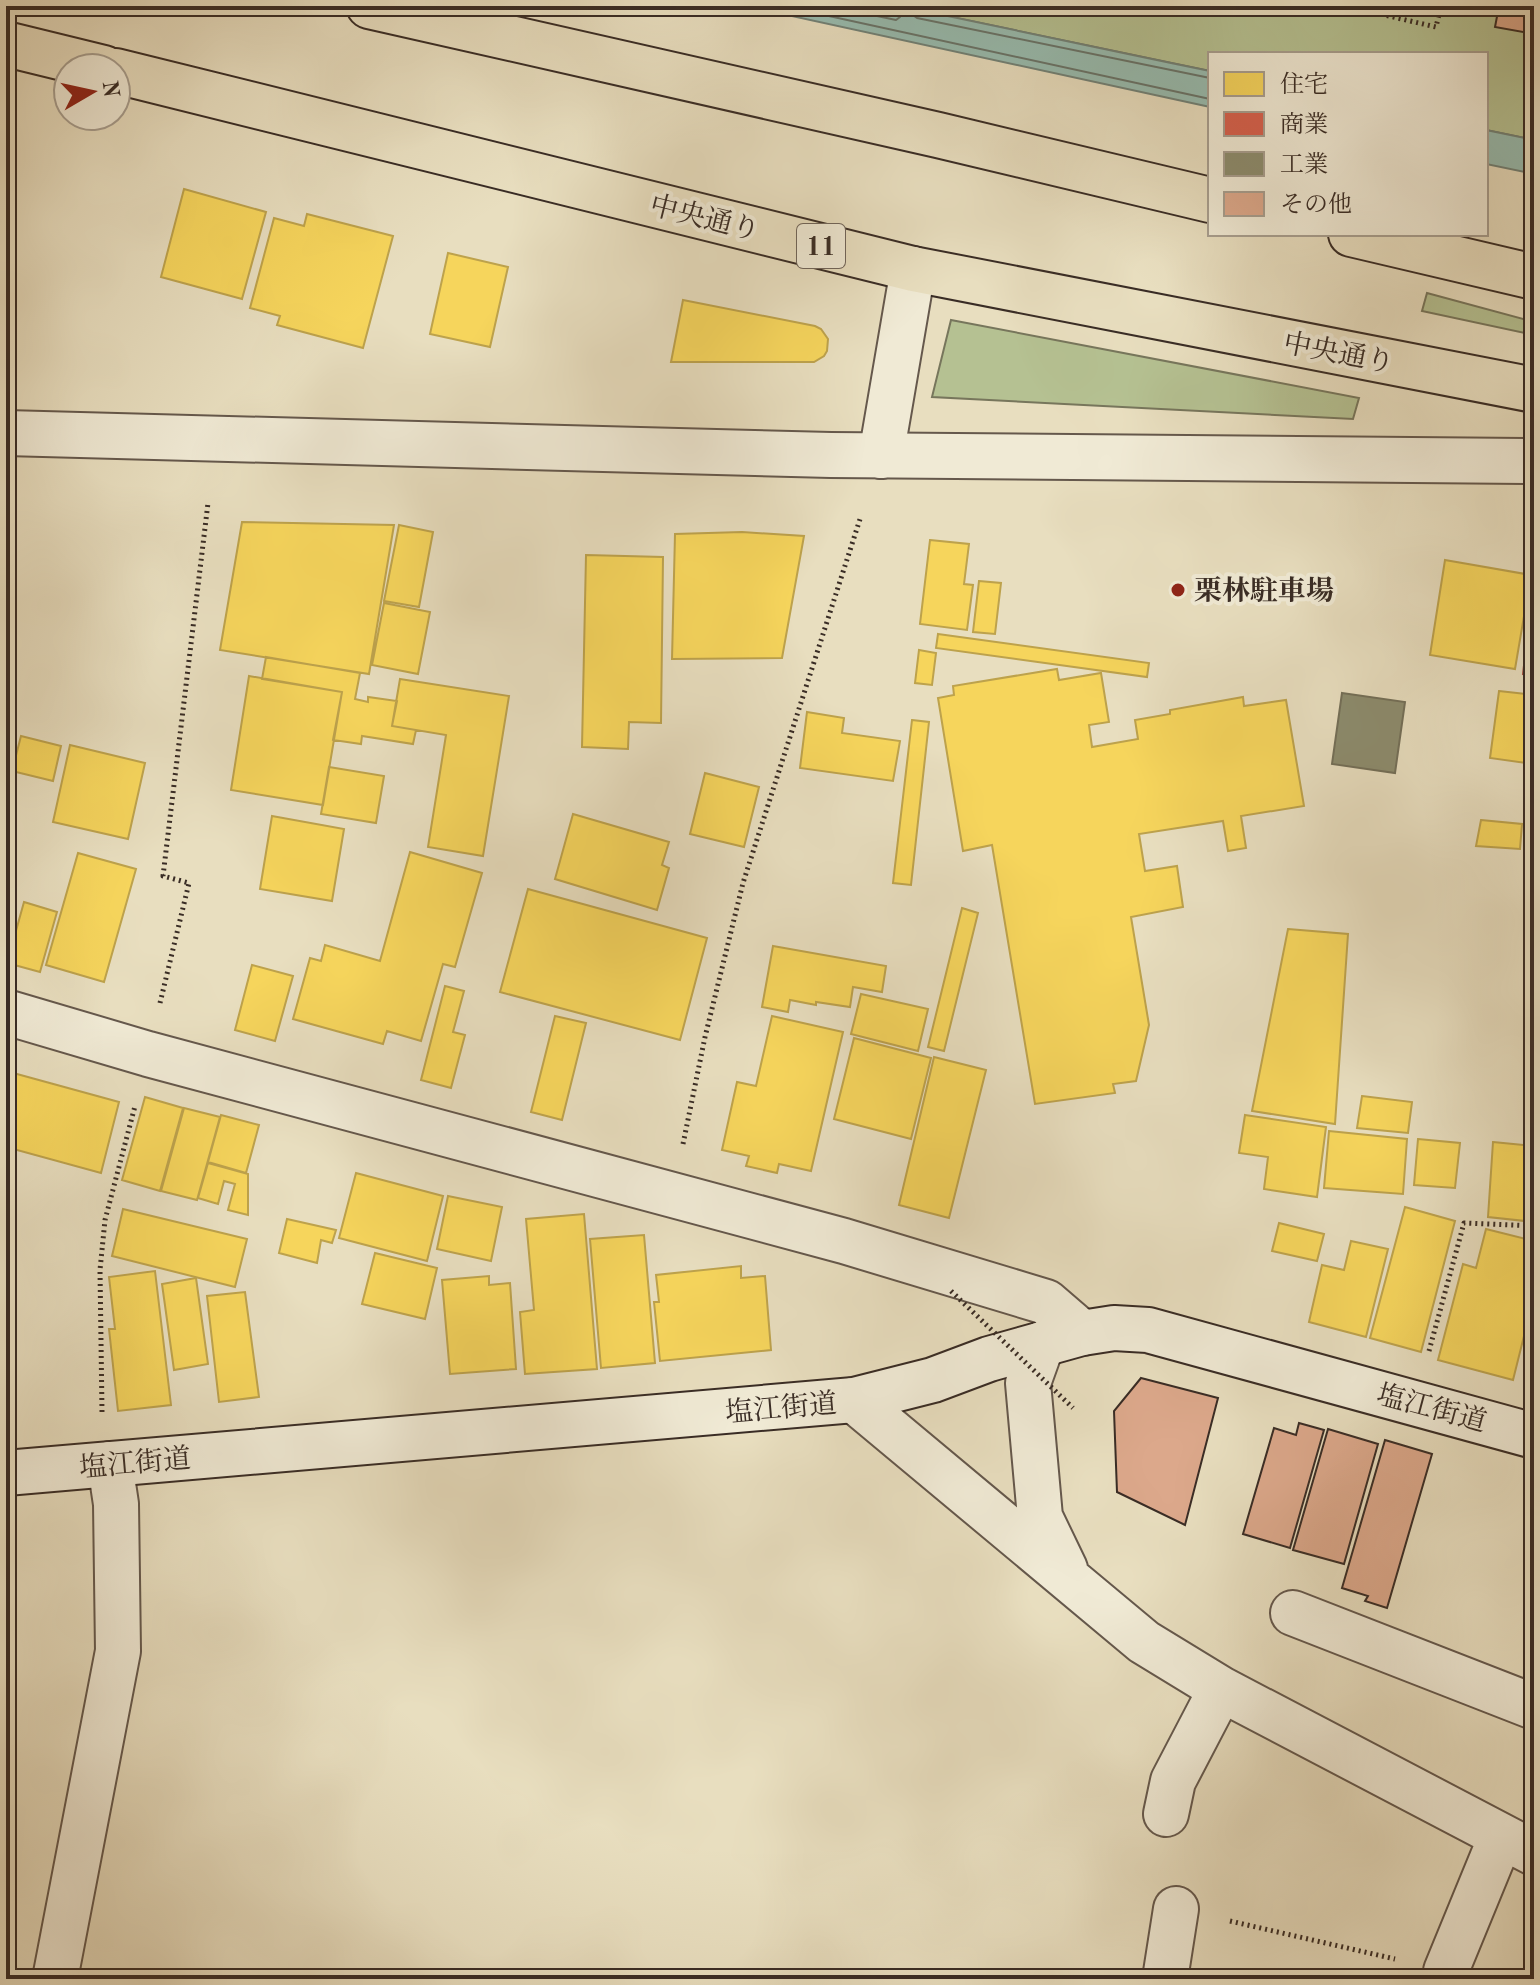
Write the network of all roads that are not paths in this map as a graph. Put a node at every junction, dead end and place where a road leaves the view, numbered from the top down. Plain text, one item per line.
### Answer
1 (369, 6) edge
2 (6, 44) edge
3 (52, 55) edge
4 (132, 75) edge
5 (1208, 200) edge
6 (1360, 236) edge
7 (913, 269) junction
8 (1534, 277) edge
9 (1534, 390) edge
10 (6, 433) edge
11 (881, 456) junction
12 (1534, 461) edge
13 (6, 1012) edge
14 (1062, 1338) junction
15 (854, 1400) junction
16 (1534, 1436) edge
17 (110, 1464) junction
18 (6, 1473) edge
19 (1069, 1579) junction
20 (1293, 1613) dead end
21 (1221, 1689) junction
22 (1534, 1707) edge
23 (1166, 1814) dead end
24 (1517, 1845) edge
25 (1176, 1909) road end
26 (1446, 1971) road end
27 (55, 1979) edge
28 (1165, 1979) edge

1 - 5 highway
2 - 3 highway
4 - 7 highway, 中央通り / 11
6 - 8 highway
7 - 9 highway, 中央通り / 11
7 - 11 street
10 - 11 street
11 - 12 street
13 - 14 street
14 - 15 street, 塩江街道
14 - 16 street, 塩江街道
14 - 19 street
15 - 17 street, 塩江街道
15 - 19 street
17 - 18 street, 塩江街道
17 - 27 street
19 - 21 street
20 - 22 street
21 - 23 street
21 - 24 street
24 - 26 street
25 - 28 street

